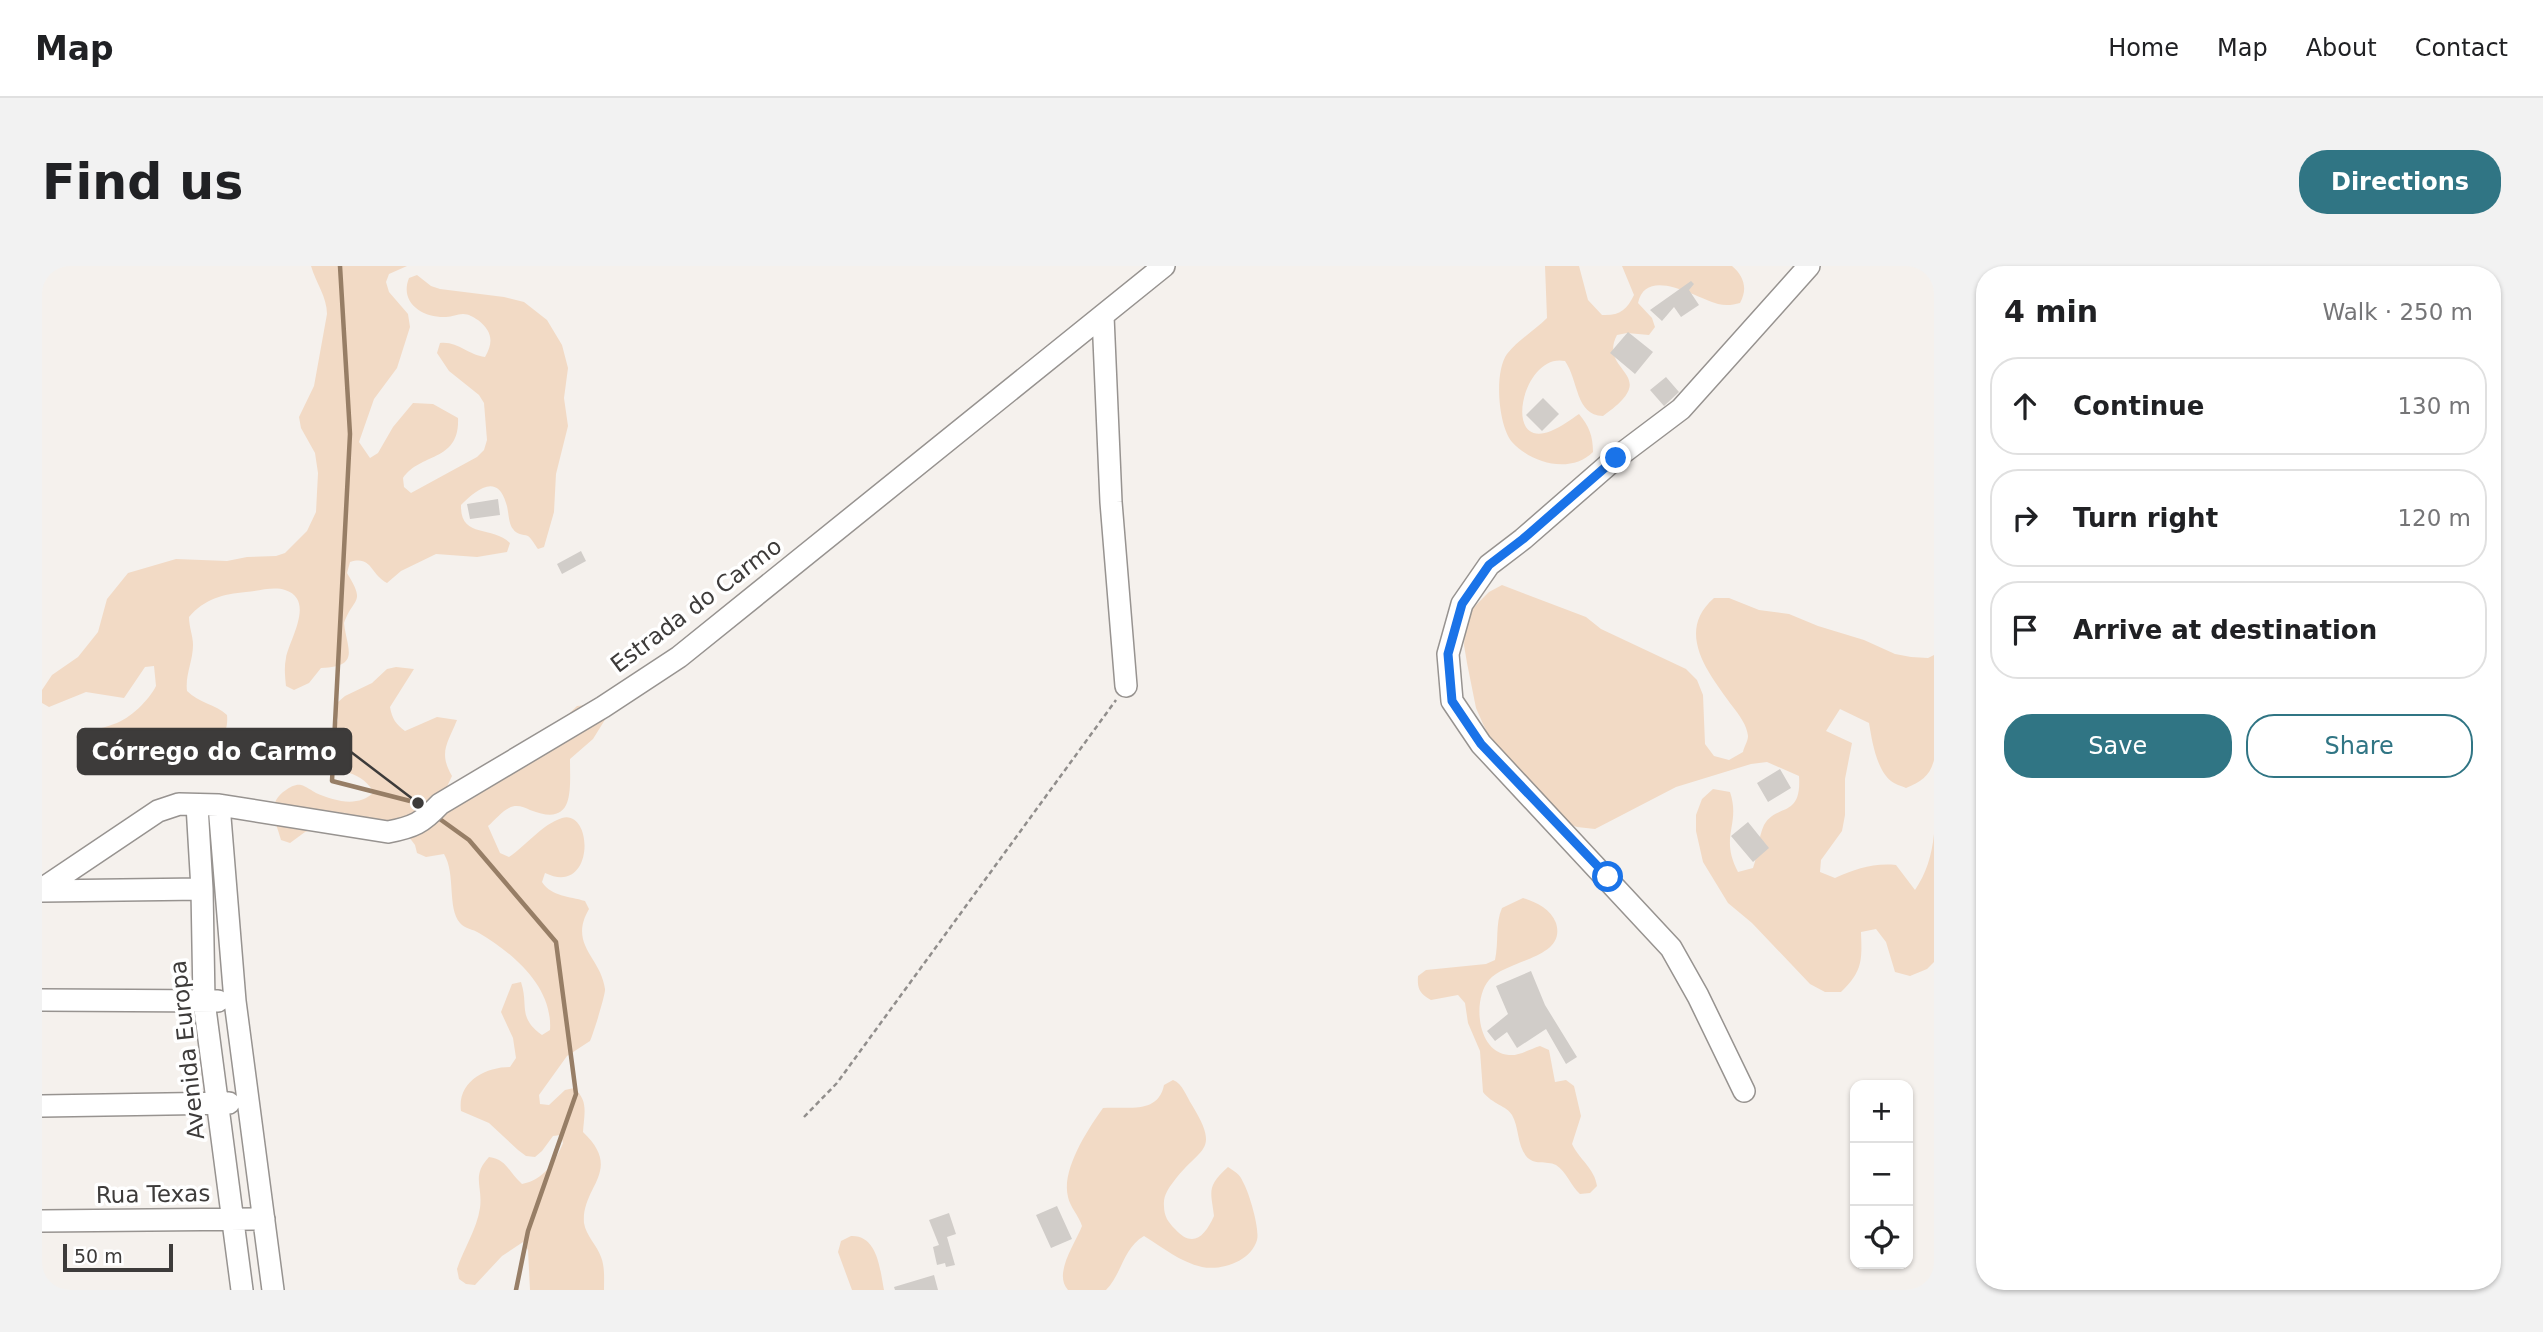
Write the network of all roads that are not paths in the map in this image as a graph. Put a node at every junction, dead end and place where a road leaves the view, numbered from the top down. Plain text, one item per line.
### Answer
1 (1164, 266) edge
2 (1809, 266) edge
3 (1102, 316) junction
4 (1126, 686) road end
5 (197, 805) junction
6 (219, 805) junction
7 (202, 889) junction
8 (42, 890) edge
9 (42, 1000) edge
10 (204, 1001) junction
11 (235, 1001) junction
12 (1744, 1091) dead end
13 (218, 1103) junction
14 (248, 1103) junction
15 (42, 1106) edge
16 (233, 1219) junction
17 (264, 1219) junction
18 (42, 1221) edge
19 (242, 1290) edge
20 (273, 1290) edge

1 - 3 street, Estrada do Carmo
2 - 12 street
3 - 4 street
3 - 6 street, Estrada do Carmo
5 - 6 street, Estrada do Carmo
5 - 7 street, Avenida Europa
5 - 8 street, Estrada do Carmo
6 - 11 street
7 - 8 street
7 - 10 street, Avenida Europa
9 - 10 street
10 - 11 street
10 - 13 street, Avenida Europa
11 - 14 street
13 - 14 street
13 - 15 street
13 - 16 street, Avenida Europa
14 - 17 street
16 - 17 street, Rua Texas
16 - 18 street, Rua Texas
16 - 19 street, Avenida Europa
17 - 20 street

